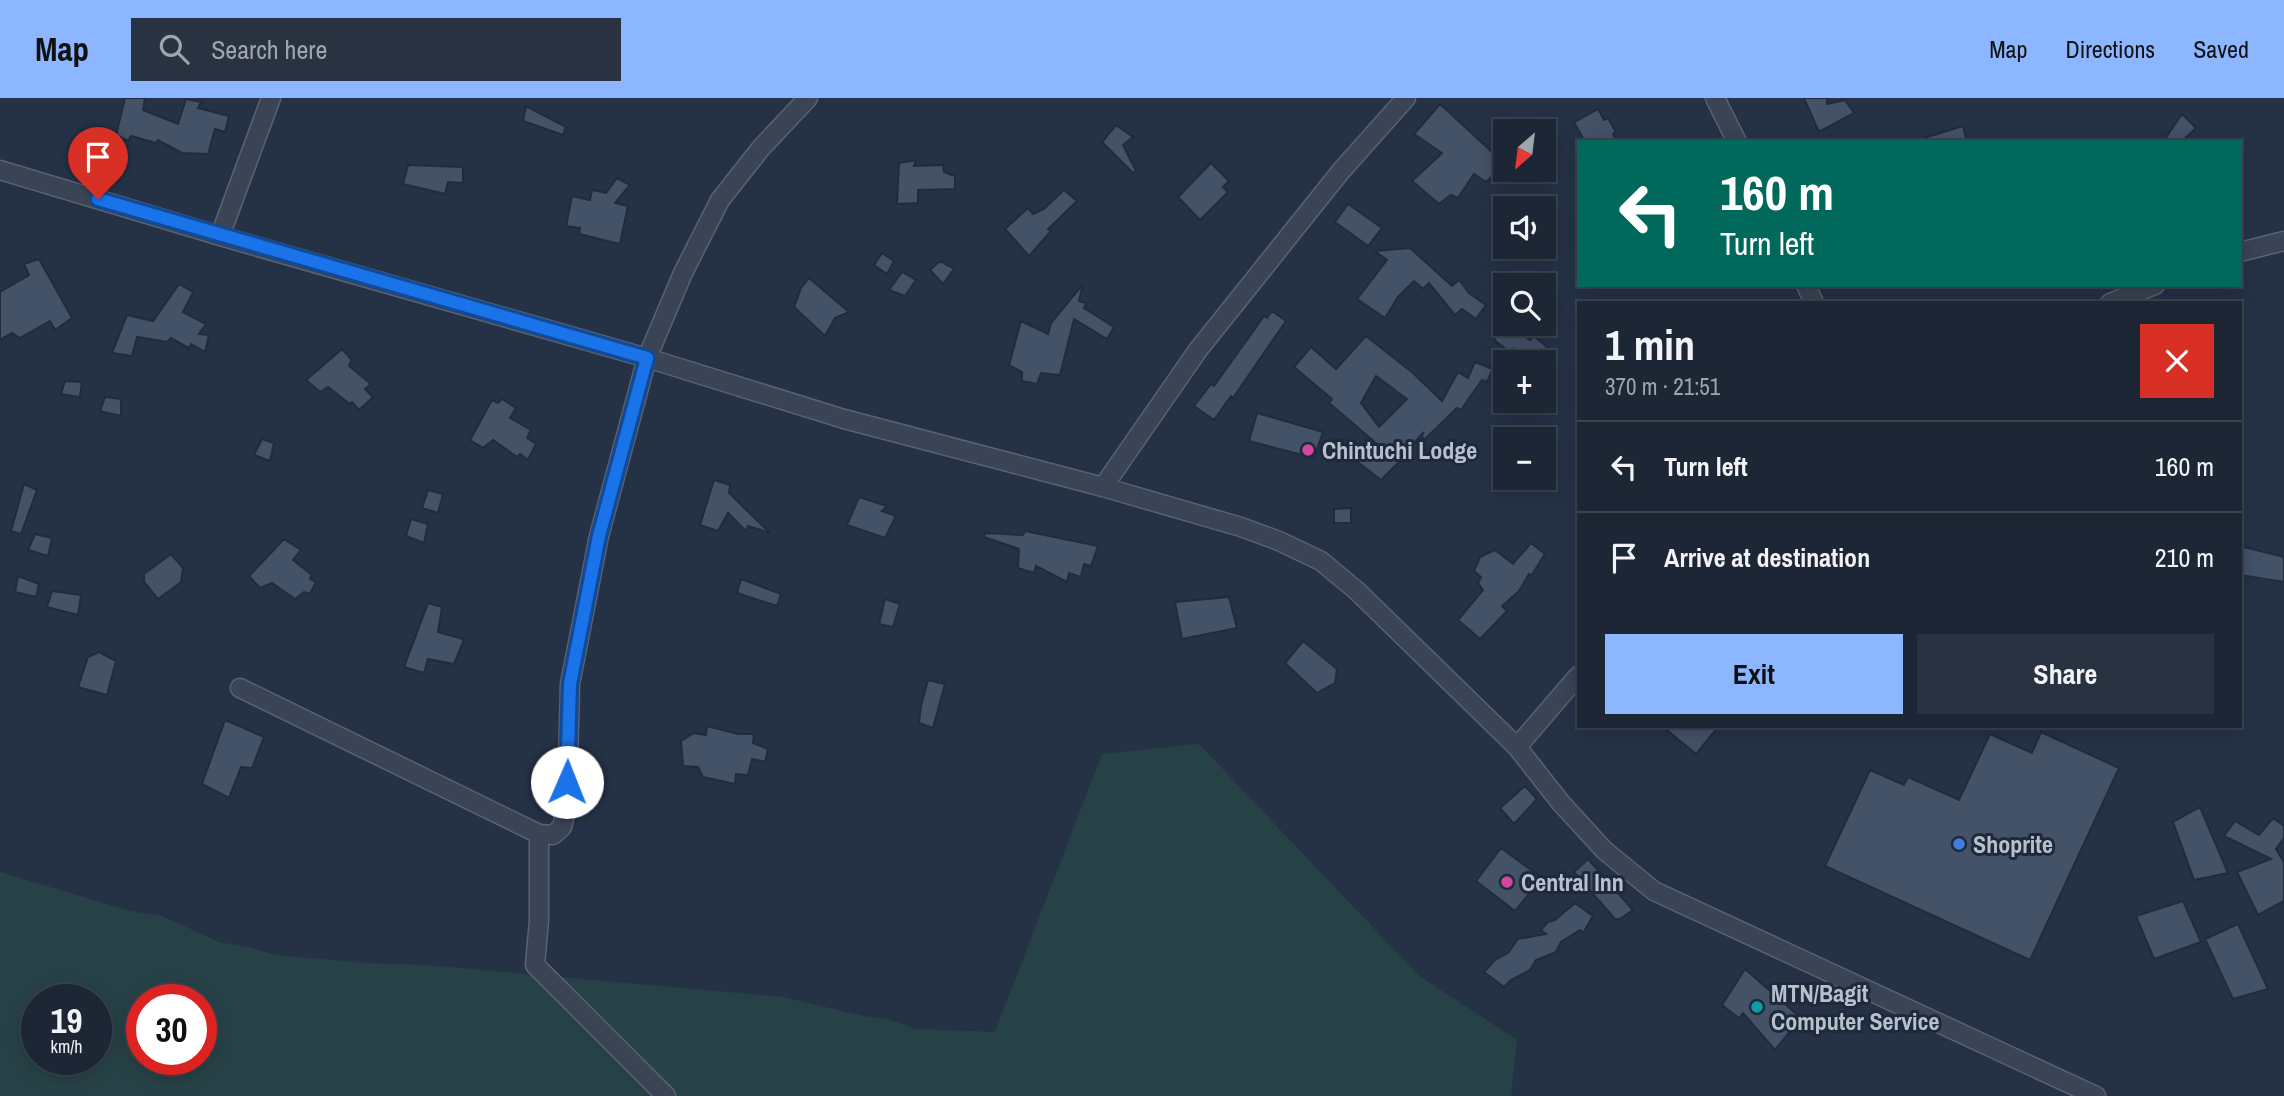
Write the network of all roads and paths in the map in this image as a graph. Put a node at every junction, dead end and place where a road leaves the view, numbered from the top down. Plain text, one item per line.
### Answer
1 (271, 98) edge
2 (808, 98) edge
3 (1406, 98) edge
4 (1715, 98) edge
5 (1736, 140) edge
6 (0, 170) edge
7 (220, 236) junction
8 (2284, 241) edge
9 (2242, 252) edge
10 (2150, 287) edge
11 (2115, 301) edge
12 (647, 358) junction
13 (1103, 487) junction
14 (1577, 677) edge
15 (240, 688) dead end
16 (1517, 747) junction
17 (539, 834) junction
18 (666, 1096) edge
19 (2096, 1096) edge

1 - 7 street
2 - 12 street
3 - 13 street
4 - 5 street
6 - 7 street
7 - 12 street
8 - 9 street
10 - 11 street
12 - 13 street
12 - 17 street
13 - 16 street
14 - 16 street
15 - 17 street
16 - 19 street
17 - 18 street

